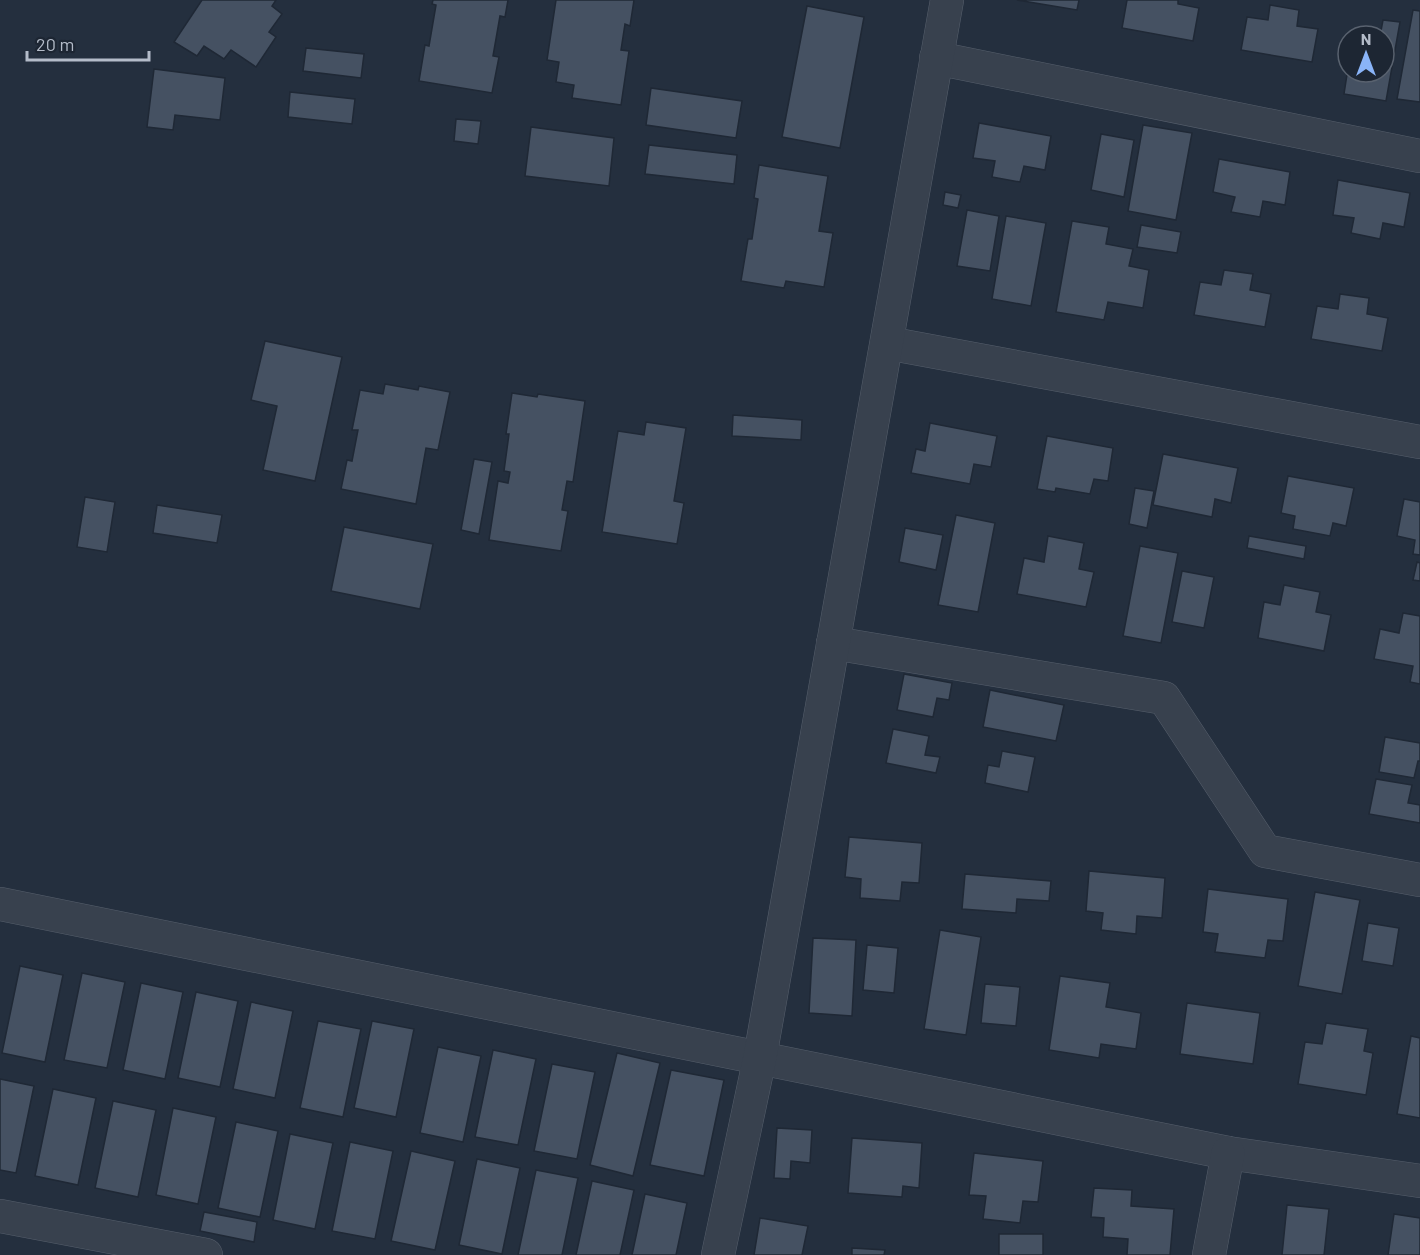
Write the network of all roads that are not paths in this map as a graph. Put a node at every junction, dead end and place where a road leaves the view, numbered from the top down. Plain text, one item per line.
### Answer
1 (946, 0) edge
2 (936, 58) junction
3 (1420, 156) edge
4 (887, 343) junction
5 (1420, 442) edge
6 (833, 643) junction
7 (1420, 880) edge
8 (0, 904) edge
9 (760, 1057) junction
10 (1228, 1154) junction
11 (1420, 1181) edge
12 (0, 1216) edge
13 (206, 1255) edge
14 (718, 1255) edge
15 (1209, 1255) edge

1 - 2 street
2 - 3 street
2 - 4 street
4 - 5 street
4 - 6 street
6 - 7 street
6 - 9 street
8 - 9 street
9 - 10 street
9 - 14 street
10 - 11 street
10 - 15 street
12 - 13 street

